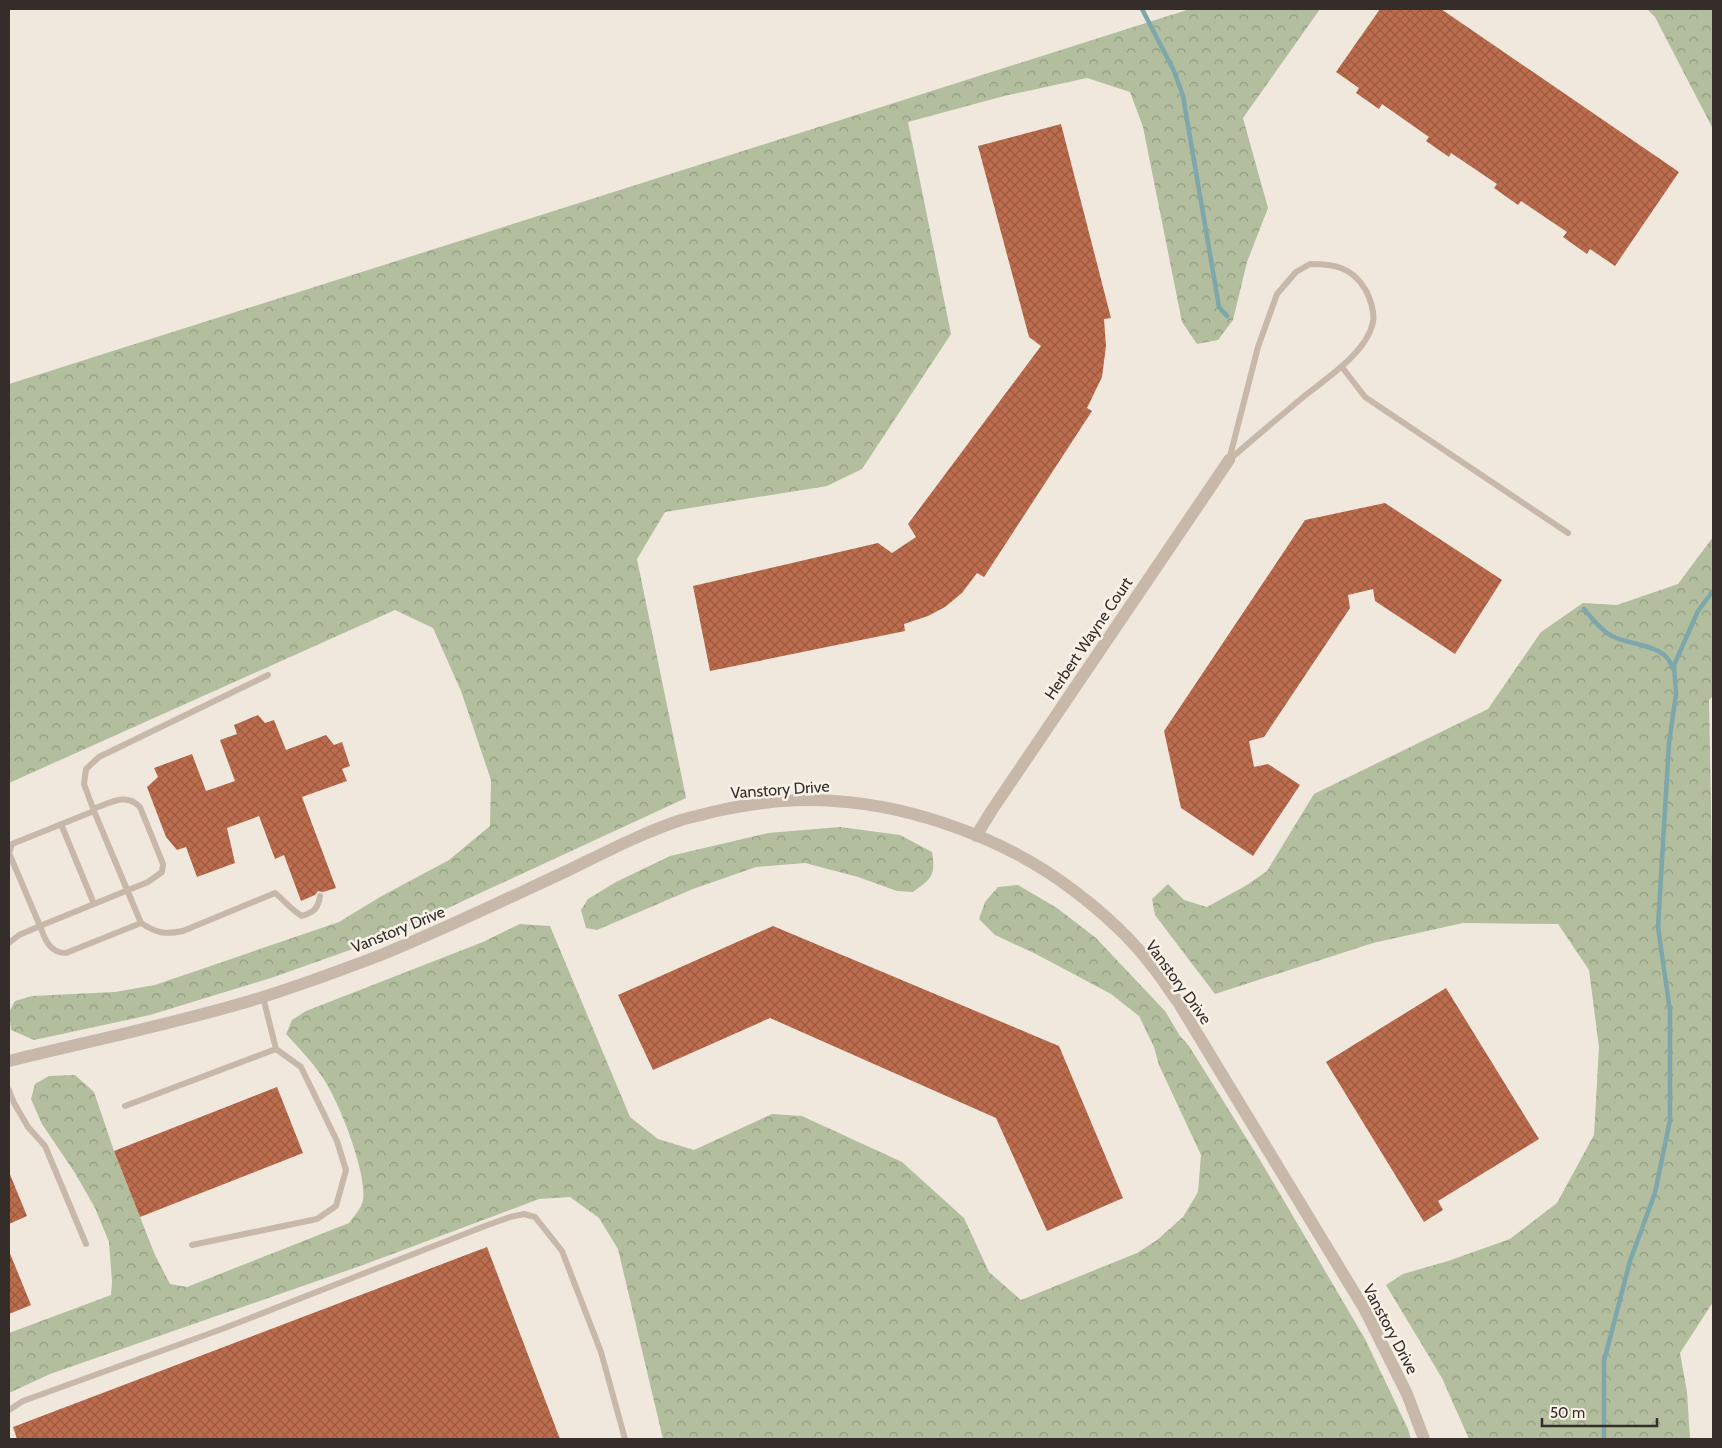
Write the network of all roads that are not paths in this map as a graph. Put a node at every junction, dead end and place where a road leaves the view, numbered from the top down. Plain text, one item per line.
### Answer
1 (1342, 366) junction
2 (1229, 460) junction
3 (1568, 533) dead end
4 (268, 675) dead end
5 (94, 810) junction
6 (60, 824) junction
7 (976, 836) junction
8 (128, 891) junction
9 (320, 896) dead end
10 (94, 904) junction
11 (142, 923) junction
12 (40, 926) junction
13 (9, 943) edge
14 (263, 997) junction
15 (276, 1049) junction
16 (9, 1061) edge
17 (9, 1090) edge
18 (125, 1106) dead end
19 (86, 1244) dead end
20 (192, 1245) dead end
21 (9, 1410) edge
22 (625, 1439) edge
23 (1424, 1439) edge

1 - 2 lane
1 - 2 lane
1 - 3 lane
2 - 7 street, Herbert Wayne Court
4 - 5 lane
5 - 6 lane
5 - 8 lane
5 - 8 lane
6 - 10 lane
6 - 12 lane
7 - 14 street, Vanstory Drive
7 - 23 street, Vanstory Drive
8 - 10 lane
8 - 11 lane
9 - 11 lane
10 - 12 lane
11 - 12 lane
12 - 13 lane
14 - 15 lane
14 - 16 street, Vanstory Drive
15 - 18 lane
15 - 20 lane
17 - 19 lane
21 - 22 lane

